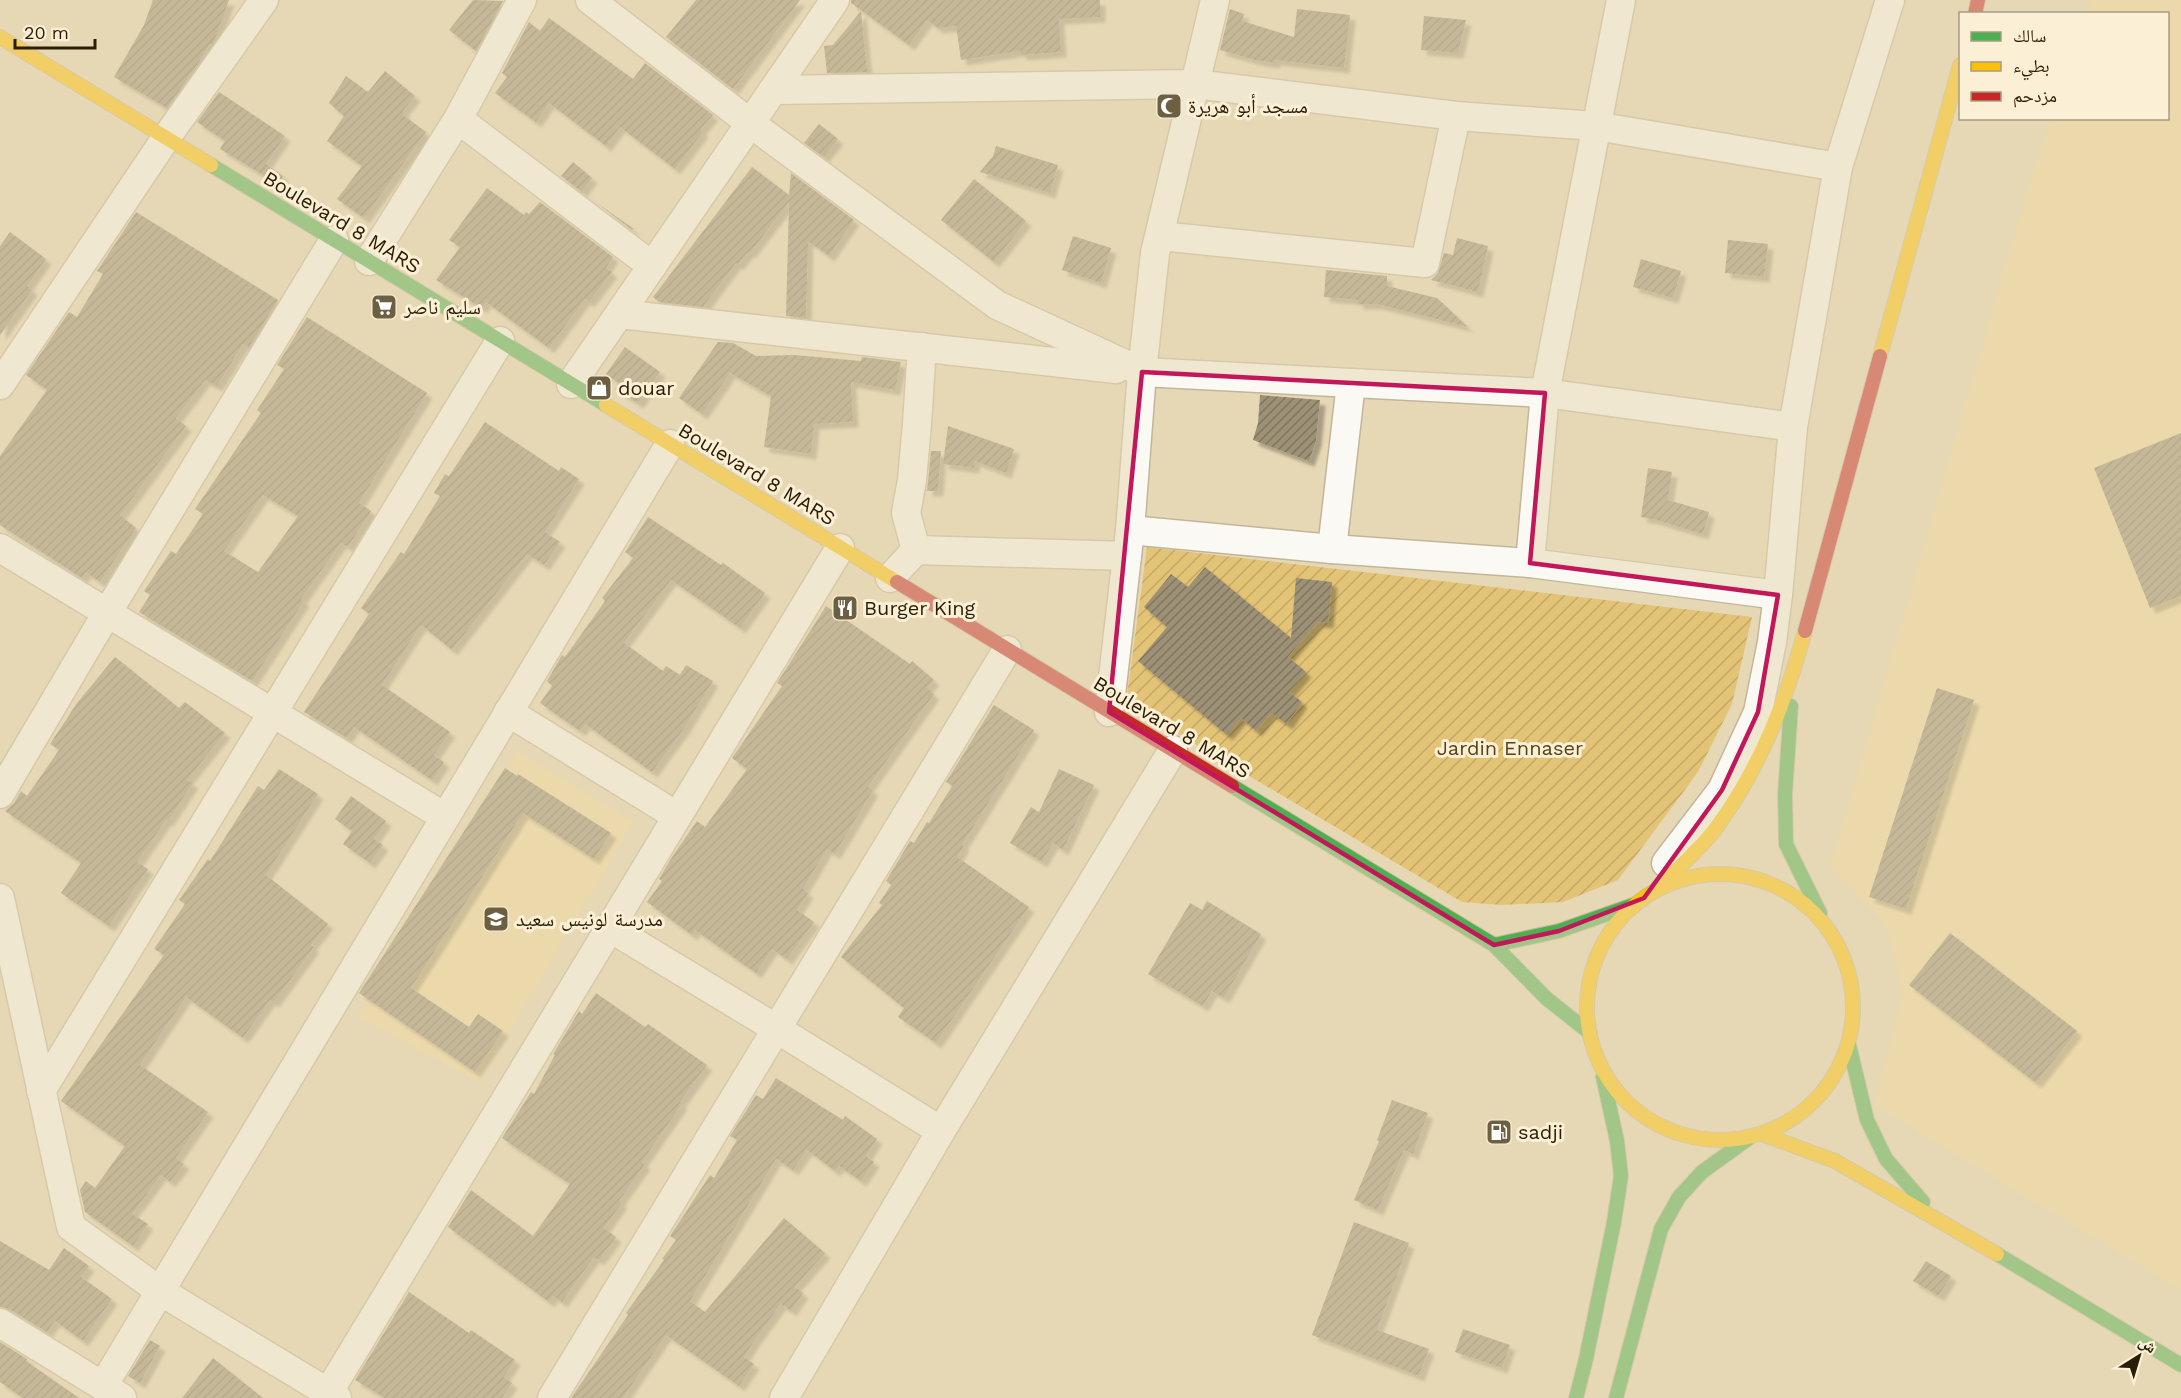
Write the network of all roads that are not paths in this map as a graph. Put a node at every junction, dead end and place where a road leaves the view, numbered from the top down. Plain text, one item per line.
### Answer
1 (264, 0) edge
2 (522, 0) edge
3 (590, 0) edge
4 (835, 0) edge
5 (1215, 0) edge
6 (1621, 0) edge
7 (1890, 0) edge
8 (0, 37) edge
9 (1959, 69) edge
10 (1196, 84) junction
11 (773, 90) junction
12 (1456, 116) junction
13 (458, 119) junction
14 (750, 123) junction
15 (1596, 126) junction
16 (166, 138) junction
17 (1838, 167) junction
18 (1160, 236) junction
19 (334, 240) junction
20 (369, 261) junction
21 (652, 266) junction
22 (620, 314) junction
23 (500, 341) junction
24 (922, 347) junction
25 (1142, 372) junction
26 (1351, 383) junction
27 (572, 384) junction
28 (0, 385) edge
29 (1545, 393) junction
30 (1793, 427) junction
31 (670, 444) junction
32 (1128, 543) junction
33 (0, 548) edge
34 (840, 548) junction
35 (1332, 549) junction
36 (916, 550) junction
37 (1530, 563) junction
38 (890, 578) junction
39 (1778, 595) junction
40 (107, 613) junction
41 (1007, 650) junction
42 (1793, 675) junction
43 (508, 712) junction
44 (1109, 712) junction
45 (274, 713) junction
46 (1173, 750) junction
47 (0, 794) edge
48 (677, 816) junction
49 (445, 817) junction
50 (0, 898) edge
51 (1645, 898) junction
52 (609, 928) junction
53 (1828, 928) junction
54 (1494, 945) junction
55 (777, 1029) junction
56 (1590, 1033) junction
57 (1849, 1045) junction
58 (1601, 1066) junction
59 (41, 1091) junction
60 (941, 1131) junction
61 (1756, 1136) junction
62 (1940, 1221) junction
63 (160, 1291) junction
64 (0, 1323) edge
65 (2181, 1365) edge
66 (113, 1392) edge
67 (333, 1395) edge
68 (552, 1398) edge
69 (784, 1398) edge
70 (1576, 1398) edge
71 (1616, 1398) edge

1 - 16 street
2 - 13 street
3 - 14 street
4 - 11 street
5 - 10 street
6 - 15 street
7 - 17 street
8 - 16 main road, Boulevard 8 MARS
9 - 42 main road
10 - 11 street
10 - 12 street
10 - 18 street
11 - 14 street
12 - 15 street
12 - 18 street
13 - 20 street
13 - 21 street
14 - 21 street
14 - 25 street
15 - 17 street
15 - 29 street
16 - 19 main road, Boulevard 8 MARS
16 - 28 street
17 - 30 street
18 - 25 street
19 - 20 main road, Boulevard 8 MARS
19 - 40 street
20 - 23 main road, Boulevard 8 MARS
21 - 22 street
22 - 24 street
22 - 27 street
23 - 27 main road, Boulevard 8 MARS
23 - 45 street
24 - 25 street
24 - 36 street
25 - 26 street
25 - 32 street
26 - 29 street
26 - 35 street
27 - 31 main road, Boulevard 8 MARS
29 - 30 street
29 - 37 street
30 - 39 street
31 - 34 main road, Boulevard 8 MARS
31 - 43 street
32 - 35 street
32 - 36 street
32 - 44 street
33 - 40 street
34 - 38 main road, Boulevard 8 MARS
34 - 48 street
35 - 37 street
36 - 38 street
37 - 39 street
38 - 41 main road, Boulevard 8 MARS
39 - 51 street
40 - 45 street
40 - 47 street
41 - 44 main road, Boulevard 8 MARS
41 - 55 street
42 - 51 main road
42 - 53 main road
43 - 48 street
43 - 49 street
44 - 46 main road, Boulevard 8 MARS
45 - 49 street
45 - 59 street
46 - 54 main road, Boulevard 8 MARS
46 - 60 street
48 - 52 street
49 - 63 street
50 - 59 street
51 - 53 main road
51 - 54 main road
51 - 56 main road
52 - 55 street
52 - 67 street
53 - 57 main road
54 - 56 main road, Boulevard 8 MARS
55 - 60 street
55 - 68 street
56 - 58 main road
57 - 61 main road
57 - 62 main road
58 - 61 main road
58 - 70 main road
59 - 63 street
60 - 69 street
61 - 62 main road
61 - 71 main road
62 - 65 main road
63 - 66 street
63 - 67 street
64 - 66 street

